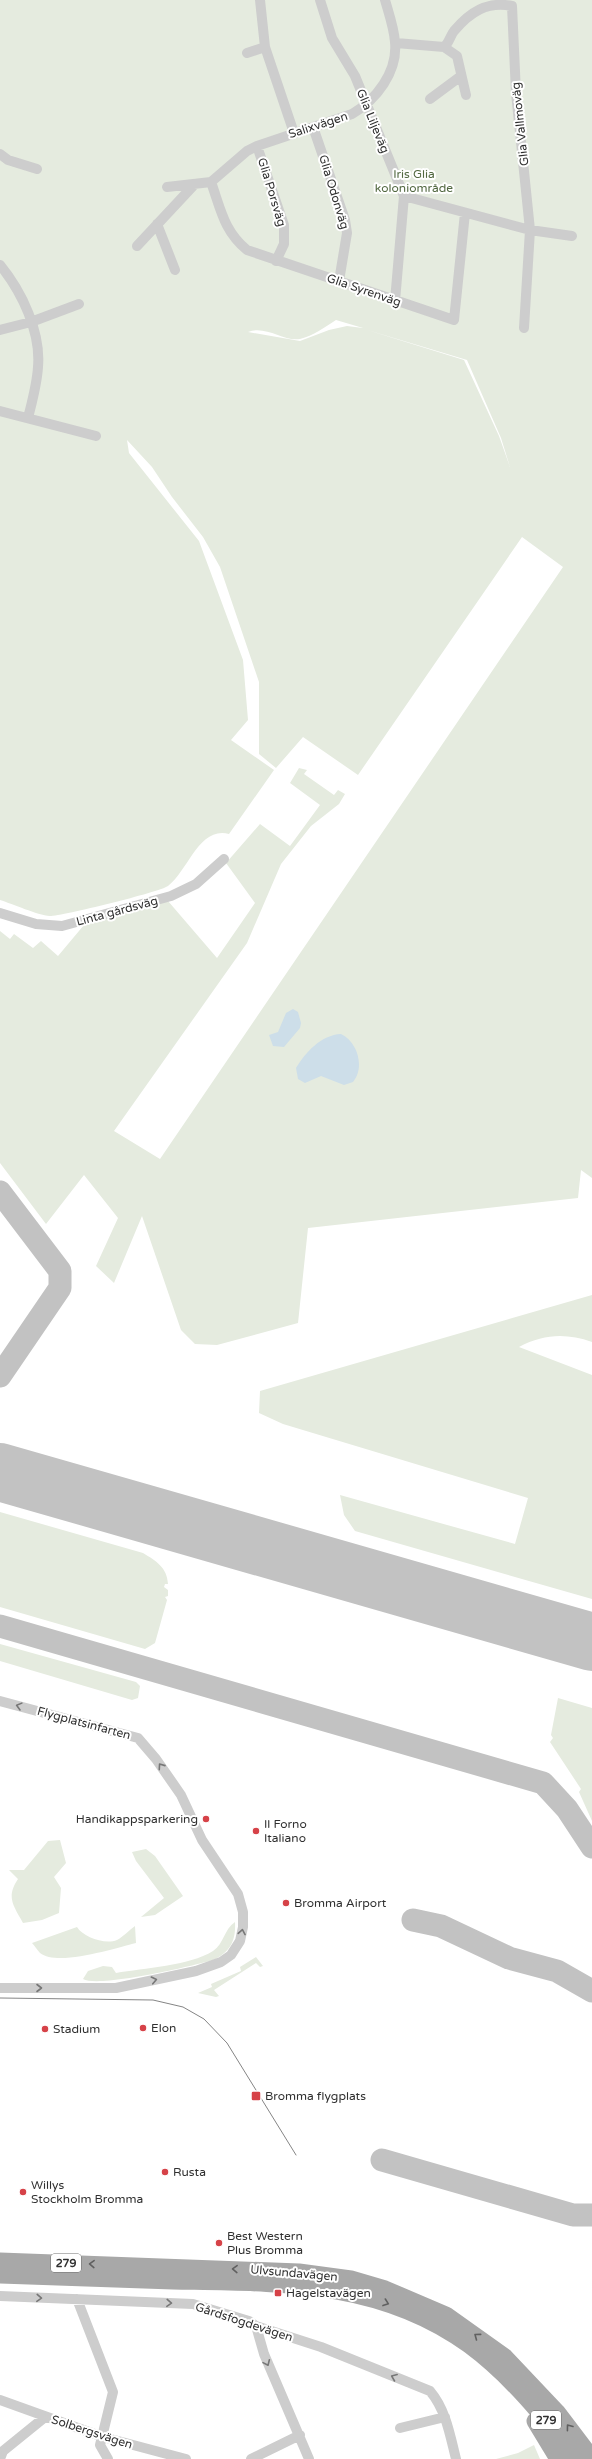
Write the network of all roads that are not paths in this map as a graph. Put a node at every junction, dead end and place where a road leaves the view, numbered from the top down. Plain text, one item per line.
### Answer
1 (260, 0) edge
2 (320, 0) edge
3 (385, 0) edge
4 (396, 43) junction
5 (265, 47) junction
6 (444, 47) junction
7 (247, 53) dead end
8 (461, 76) junction
9 (466, 94) dead end
10 (430, 99) dead end
11 (365, 106) junction
12 (313, 127) junction
13 (294, 133) junction
14 (257, 146) junction
15 (0, 154) edge
16 (37, 169) dead end
17 (211, 182) junction
18 (193, 186) junction
19 (167, 188) dead end
20 (404, 196) junction
21 (465, 213) junction
22 (157, 224) junction
23 (530, 230) junction
24 (572, 236) dead end
25 (137, 246) dead end
26 (276, 261) junction
27 (0, 265) edge
28 (176, 270) dead end
29 (339, 281) junction
30 (395, 301) junction
31 (79, 304) dead end
32 (31, 322) junction
33 (524, 328) dead end
34 (0, 330) edge
35 (0, 411) edge
36 (28, 418) junction
37 (96, 436) dead end
38 (224, 859) dead end
39 (0, 913) edge
40 (0, 1701) edge
41 (0, 1988) edge
42 (0, 2261) edge
43 (131, 2272) junction
44 (0, 2275) edge
45 (0, 2296) edge
46 (77, 2300) junction
47 (256, 2326) junction
48 (513, 2383) junction
49 (0, 2400) edge
50 (45, 2417) junction
51 (445, 2417) junction
52 (400, 2428) dead end
53 (300, 2434) junction
54 (103, 2437) junction
55 (592, 2458) edge
56 (0, 2459) edge
57 (108, 2459) edge
58 (186, 2459) edge
59 (251, 2459) edge
60 (309, 2459) edge
61 (456, 2459) edge
62 (558, 2459) edge
63 (576, 2459) edge

1 - 5 street
2 - 11 street, Glia Liljeväg
3 - 4 street, Salixvägen
4 - 6 street
4 - 11 street, Salixvägen
5 - 7 street
5 - 13 street
6 - 8 street
6 - 23 street, Glia Vallmoväg
8 - 9 street
8 - 10 street
11 - 12 street, Salixvägen
11 - 20 street, Glia Liljeväg
12 - 13 street, Salixvägen
12 - 29 street, Glia Odonväg
13 - 14 street, Salixvägen
14 - 17 street, Salixvägen
14 - 26 street, Glia Porsväg
15 - 16 street
17 - 18 street, Salixvägen
17 - 26 street, Glia Syrenväg
18 - 19 street, Salixvägen
18 - 22 street
20 - 21 street
20 - 30 street
21 - 23 street
21 - 30 street, Glia Syrenväg
22 - 25 street
22 - 28 street
23 - 24 street
23 - 33 street, Glia Vallmoväg
26 - 29 street, Glia Syrenväg
27 - 32 street
29 - 30 street, Glia Syrenväg
31 - 32 street
32 - 34 street
32 - 36 street
35 - 36 street
36 - 37 street
38 - 39 street, Linta gårdsväg
41 -> 40 street, Flygplatsinfarten
43 -> 42 main road, Ulvsundavägen / 279
43 - 44 main road, Ulvsundavägen / 279
43 -> 48 main road, Ulvsundavägen / 279
55 -> 43 main road, Ulvsundavägen
45 -> 46 street, Gårdsfogdevägen
46 -> 47 street, Gårdsfogdevägen
46 - 54 street
51 -> 47 street, Gårdsfogdevägen
47 -> 53 street
48 - 62 main road
48 - 63 main road, Ulvsundavägen / 279
49 - 50 street, Solbergsvägen
50 - 54 street, Solbergsvägen
50 - 56 street
51 - 52 street
51 - 61 street
53 - 59 street
53 - 60 street
54 - 57 street
54 - 58 street, Solbergsvägen

